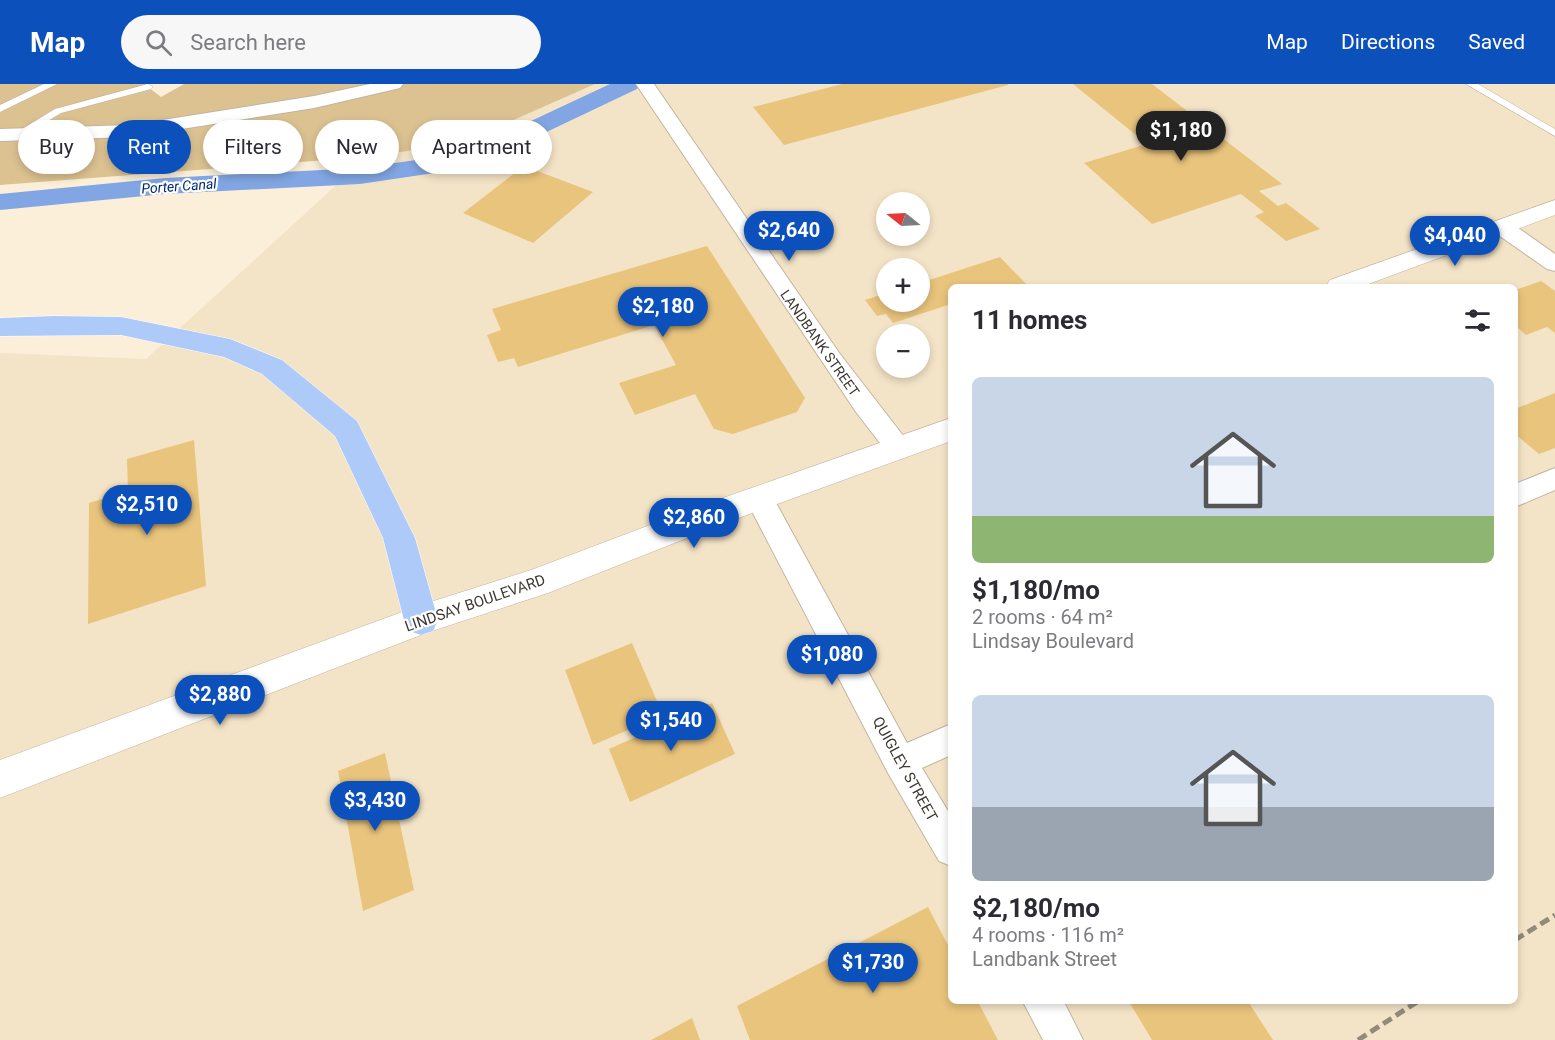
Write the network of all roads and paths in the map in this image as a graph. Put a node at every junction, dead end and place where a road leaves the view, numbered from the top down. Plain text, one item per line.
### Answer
1 (52, 84) edge
2 (394, 84) edge
3 (1471, 84) edge
4 (148, 87) dead end
5 (649, 89) edge
6 (0, 109) edge
7 (1555, 133) edge
8 (9, 135) edge
9 (1555, 207) edge
10 (1502, 227) junction
11 (1555, 264) edge
12 (1345, 284) edge
13 (0, 328) edge
14 (948, 430) edge
15 (899, 448) junction
16 (1555, 478) edge
17 (1518, 495) edge
18 (759, 498) junction
19 (421, 620) junction
20 (948, 740) edge
21 (900, 762) junction
22 (0, 779) edge
23 (948, 844) edge
24 (1043, 1004) edge
25 (1064, 1040) edge

1 - 6 lane
2 - 8 street
3 - 7 lane
4 - 8 lane
5 - 15 street, LANDBANK STREET
9 - 10 street
10 - 11 street
10 - 12 street
13 - 19 highway
14 - 15 street, LINDSAY BOULEVARD
15 - 18 street, LINDSAY BOULEVARD
16 - 17 street
18 - 19 street, LINDSAY BOULEVARD
18 - 21 street, QUIGLEY STREET
19 - 22 street, LINDSAY BOULEVARD
20 - 21 street
21 - 23 street, QUIGLEY STREET
24 - 25 street

